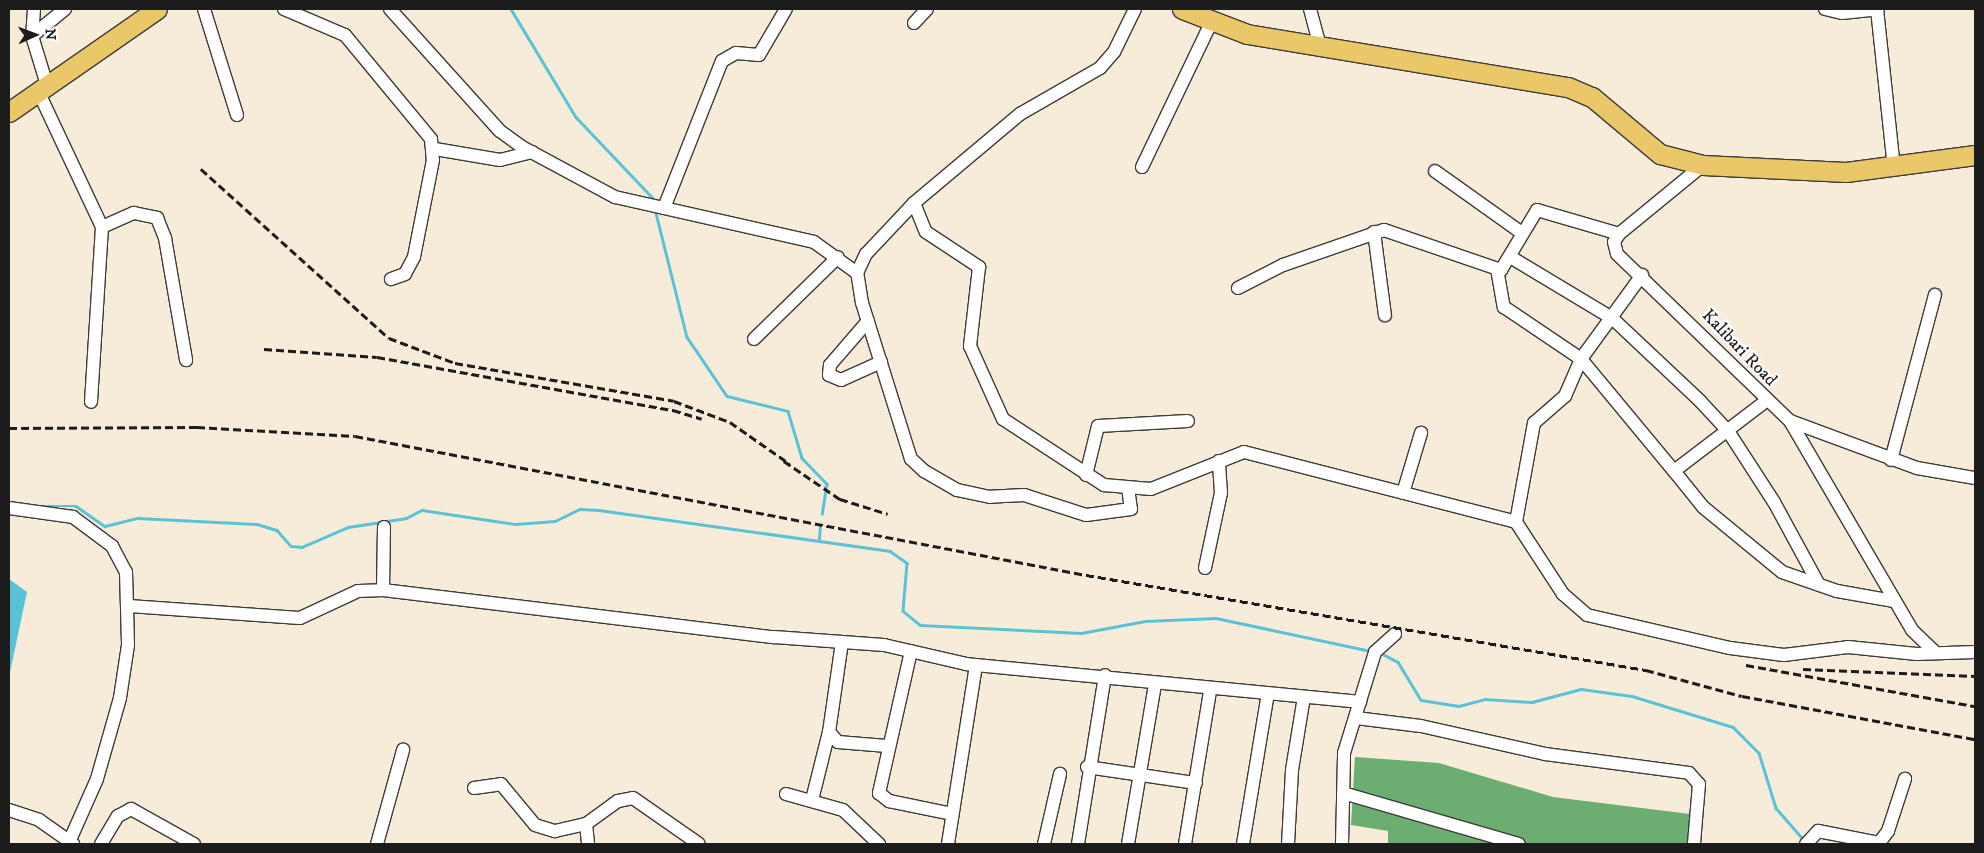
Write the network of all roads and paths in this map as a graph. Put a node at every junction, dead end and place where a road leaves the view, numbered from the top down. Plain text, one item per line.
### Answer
1 (34, 9) edge
2 (65, 9) edge
3 (157, 9) edge
4 (204, 9) edge
5 (284, 9) edge
6 (390, 9) edge
7 (786, 9) edge
8 (927, 9) edge
9 (1136, 9) edge
10 (1182, 9) edge
11 (1310, 9) edge
12 (1825, 9) edge
13 (914, 23) dead end
14 (1211, 23) junction
15 (32, 36) junction
16 (1319, 43) junction
17 (43, 88) junction
18 (9, 112) edge
19 (237, 115) dead end
20 (434, 148) junction
21 (532, 152) junction
22 (1975, 155) edge
23 (1703, 165) junction
24 (1142, 167) dead end
25 (1894, 169) junction
26 (1435, 171) dead end
27 (914, 203) junction
28 (664, 208) junction
29 (102, 227) junction
30 (1374, 232) junction
31 (1522, 233) junction
32 (1619, 234) junction
33 (838, 257) junction
34 (1512, 258) junction
35 (1496, 269) junction
36 (857, 273) junction
37 (1642, 274) junction
38 (391, 279) dead end
39 (1238, 288) dead end
40 (1935, 295) dead end
41 (1385, 315) dead end
42 (1612, 318) junction
43 (868, 321) junction
44 (754, 340) dead end
45 (1581, 359) junction
46 (186, 360) dead end
47 (881, 362) junction
48 (1766, 401) junction
49 (91, 402) dead end
50 (1790, 421) junction
51 (1188, 422) dead end
52 (1728, 431) junction
53 (1421, 433) dead end
54 (1891, 460) junction
55 (1219, 462) junction
56 (1674, 470) junction
57 (1086, 475) junction
58 (1975, 478) edge
59 (1128, 488) junction
60 (1403, 493) junction
61 (9, 508) edge
62 (1516, 522) junction
63 (384, 528) dead end
64 (1205, 568) dead end
65 (1819, 585) junction
66 (383, 590) junction
67 (1894, 601) junction
68 (129, 606) junction
69 (1395, 634) dead end
70 (842, 642) junction
71 (912, 651) junction
72 (1975, 652) edge
73 (1936, 654) junction
74 (976, 665) junction
75 (1105, 675) junction
76 (1155, 684) junction
77 (1210, 691) junction
78 (1268, 693) junction
79 (1304, 697) junction
80 (1360, 702) junction
81 (1356, 718) junction
82 (829, 732) junction
83 (887, 746) junction
84 (403, 750) dead end
85 (1087, 767) junction
86 (1140, 773) junction
87 (1060, 774) dead end
88 (1905, 779) dead end
89 (1196, 783) junction
90 (474, 788) dead end
91 (1343, 793) junction
92 (786, 794) dead end
93 (812, 800) junction
94 (9, 810) edge
95 (952, 814) junction
96 (586, 824) junction
97 (1808, 841) edge
98 (72, 842) edge
99 (101, 844) edge
100 (194, 844) edge
101 (377, 844) edge
102 (588, 844) edge
103 (700, 844) edge
104 (879, 844) edge
105 (948, 844) edge
106 (1044, 844) edge
107 (1078, 844) edge
108 (1128, 844) edge
109 (1185, 844) edge
110 (1243, 844) edge
111 (1288, 844) edge
112 (1342, 844) edge
113 (1519, 844) edge
114 (1694, 844) edge

1 - 15 street
2 - 15 street
3 - 17 highway
4 - 19 street
5 - 20 street
6 - 21 street
7 - 28 street
8 - 13 street
9 - 27 street
10 - 14 highway
11 - 16 street
12 - 25 street
14 - 16 highway
14 - 24 street
15 - 17 street
16 - 23 highway
17 - 18 highway
17 - 29 street
20 - 21 street
20 - 38 street
21 - 28 street
22 - 25 highway
23 - 25 highway
23 - 32 street
26 - 31 street
27 - 36 street
27 - 57 street
28 - 33 street
29 - 46 street
29 - 49 street
30 - 35 street
30 - 39 street
30 - 41 street
31 - 32 street
31 - 34 street
32 - 37 street, Kalibari Road
33 - 36 street
33 - 44 street
34 - 35 street
34 - 42 street
35 - 45 street
36 - 43 street
37 - 42 street
37 - 48 street, Kalibari Road
40 - 54 street
42 - 45 street
42 - 52 street
43 - 47 street
43 - 47 street
45 - 56 street
45 - 62 street
47 - 59 street
48 - 50 street, Kalibari Road
48 - 52 street
50 - 54 street, Kalibari Road
50 - 67 street
51 - 57 street
52 - 56 street
52 - 65 street
53 - 60 street
54 - 58 street, Kalibari Road
55 - 59 street
55 - 60 street
55 - 64 street
56 - 65 street
57 - 59 street
60 - 62 street
61 - 68 street
62 - 73 street
63 - 66 street
65 - 67 street
66 - 68 street
66 - 70 street
67 - 73 street
68 - 98 street
69 - 80 street
70 - 71 street
70 - 82 street
71 - 74 street
71 - 83 street
72 - 73 street
74 - 75 street
74 - 95 street
75 - 76 street
75 - 85 street
76 - 77 street
76 - 86 street
77 - 78 street
77 - 89 street
78 - 79 street
78 - 110 street
79 - 80 street
79 - 111 street
80 - 81 street
81 - 91 street
81 - 114 street
82 - 83 street
82 - 93 street
83 - 95 street
84 - 101 street
85 - 86 street
85 - 107 street
86 - 89 street
86 - 108 street
87 - 106 street
88 - 97 street
89 - 109 street
90 - 96 street
91 - 112 street
91 - 113 street
92 - 93 street
93 - 104 street
94 - 98 street
95 - 105 street
96 - 102 street
96 - 103 street
99 - 100 street

